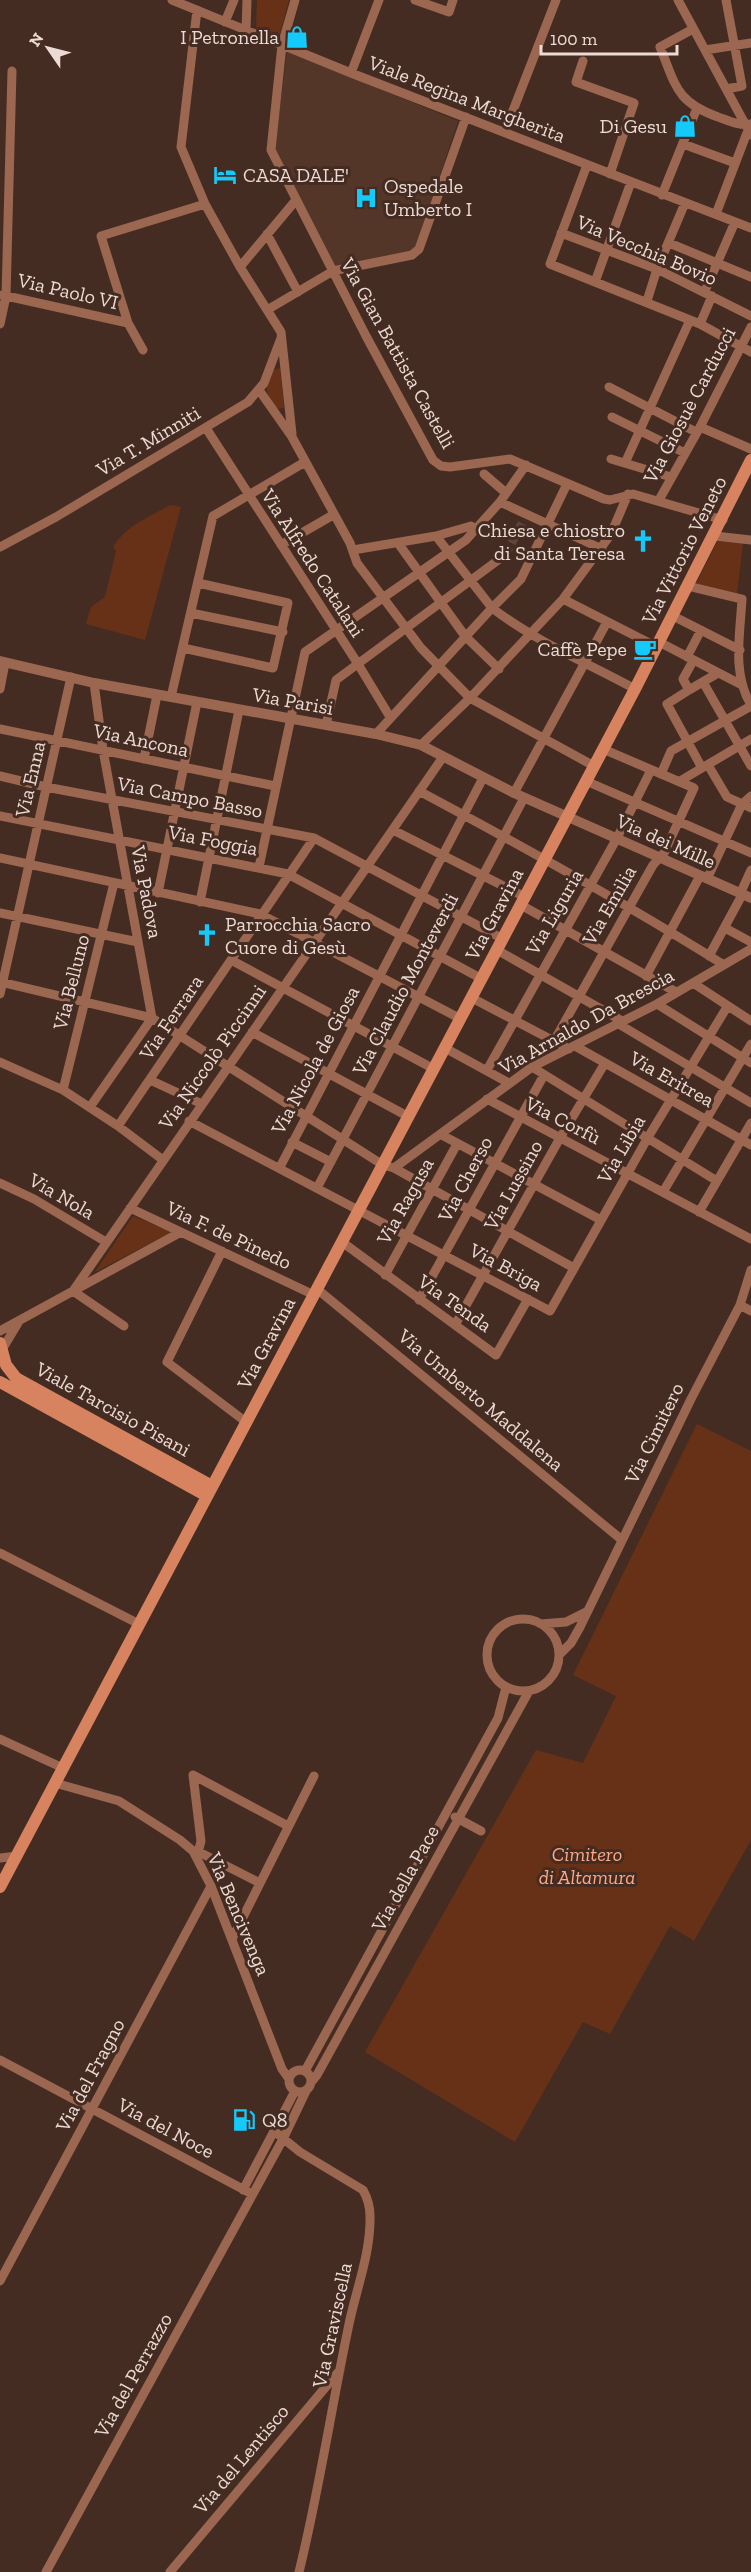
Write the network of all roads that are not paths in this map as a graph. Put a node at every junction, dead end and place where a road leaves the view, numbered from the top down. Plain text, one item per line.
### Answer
1 (172, 0) edge
2 (234, 0) edge
3 (247, 0) edge
4 (295, 0) edge
5 (379, 0) edge
6 (415, 0) edge
7 (453, 0) edge
8 (556, 0) edge
9 (678, 0) edge
10 (726, 0) edge
11 (197, 10) junction
12 (225, 22) junction
13 (693, 29) junction
14 (246, 30) junction
15 (751, 43) edge
16 (282, 45) junction
17 (735, 45) junction
18 (705, 50) junction
19 (583, 61) dead end
20 (12, 71) dead end
21 (351, 73) junction
22 (726, 89) junction
23 (697, 108) junction
24 (466, 117) junction
25 (749, 129) edge
26 (505, 131) junction
27 (683, 144) junction
28 (735, 163) junction
29 (587, 165) junction
30 (610, 174) junction
31 (631, 182) junction
32 (662, 195) junction
33 (296, 200) junction
34 (685, 203) junction
35 (205, 204) junction
36 (716, 214) junction
37 (735, 222) junction
38 (751, 228) edge
39 (561, 233) junction
40 (267, 234) junction
41 (669, 243) junction
42 (606, 250) junction
43 (718, 262) junction
44 (240, 267) junction
45 (657, 269) junction
46 (333, 271) junction
47 (751, 277) edge
48 (595, 282) junction
49 (298, 292) junction
50 (709, 294) junction
51 (3, 295) edge
52 (647, 301) junction
53 (267, 310) junction
54 (751, 316) edge
55 (690, 320) junction
56 (128, 323) junction
57 (0, 324) edge
58 (700, 324) junction
59 (751, 327) edge
60 (282, 336) junction
61 (741, 347) junction
62 (143, 350) dead end
63 (751, 352) edge
64 (609, 387) dead end
65 (259, 390) junction
66 (651, 407) junction
67 (612, 417) dead end
68 (206, 429) junction
69 (698, 429) junction
70 (639, 430) junction
71 (292, 437) junction
72 (751, 449) edge
73 (685, 453) junction
74 (611, 459) dead end
75 (751, 460) edge
76 (305, 462) junction
77 (625, 463) junction
78 (526, 465) junction
79 (484, 474) dead end
80 (671, 477) junction
81 (567, 484) junction
82 (506, 493) junction
83 (628, 494) junction
84 (249, 497) junction
85 (659, 500) junction
86 (500, 502) junction
87 (333, 515) junction
88 (723, 520) junction
89 (549, 524) junction
90 (477, 530) junction
91 (436, 536) junction
92 (715, 536) junction
93 (751, 540) edge
94 (398, 543) junction
95 (281, 545) junction
96 (0, 547) edge
97 (602, 549) junction
98 (353, 550) junction
99 (449, 553) junction
100 (505, 555) tunnel mouth
101 (418, 573) junction
102 (470, 580) junction
103 (198, 583) junction
104 (688, 586) junction
105 (383, 597) junction
106 (563, 599) junction
107 (439, 602) junction
108 (492, 608) junction
109 (191, 613) junction
110 (673, 616) junction
111 (607, 622) junction
112 (406, 628) junction
113 (701, 630) junction
114 (336, 631) junction
115 (283, 632) junction
116 (532, 634) junction
117 (465, 636) junction
118 (658, 645) junction
119 (183, 648) junction
120 (740, 650) junction
121 (690, 659) junction
122 (3, 662) edge
123 (585, 662) junction
124 (358, 664) junction
125 (438, 666) junction
126 (499, 669) junction
127 (718, 673) junction
128 (71, 676) junction
129 (703, 682) junction
130 (94, 683) junction
131 (740, 684) junction
132 (0, 689) edge
133 (636, 689) junction
134 (689, 690) junction
135 (157, 695) junction
136 (171, 697) junction
137 (470, 698) junction
138 (197, 702) junction
139 (751, 706) edge
140 (239, 710) junction
141 (390, 717) junction
142 (289, 719) junction
143 (725, 720) junction
144 (326, 725) junction
145 (0, 729) edge
146 (376, 734) junction
147 (751, 739) edge
148 (57, 740) junction
149 (543, 740) junction
150 (687, 741) junction
151 (421, 745) junction
152 (740, 746) junction
153 (603, 749) junction
154 (103, 750) junction
155 (442, 757) junction
156 (144, 759) junction
157 (594, 766) junction
158 (751, 766) edge
159 (184, 767) junction
160 (705, 767) junction
161 (651, 770) junction
162 (661, 774) junction
163 (0, 776) edge
164 (226, 776) junction
165 (483, 778) junction
166 (586, 781) junction
167 (680, 782) junction
168 (275, 786) junction
169 (46, 787) junction
170 (419, 791) junction
171 (519, 796) junction
172 (751, 796) edge
173 (112, 800) junction
174 (635, 803) junction
175 (747, 806) edge
176 (174, 812) junction
177 (464, 815) junction
178 (0, 816) edge
179 (567, 817) junction
180 (217, 820) junction
181 (679, 821) junction
182 (38, 823) junction
183 (266, 830) junction
184 (393, 830) junction
185 (504, 836) junction
186 (314, 838) junction
187 (617, 838) junction
188 (119, 840) junction
189 (724, 841) junction
190 (166, 850) junction
191 (751, 853) edge
192 (443, 855) junction
193 (0, 858) edge
194 (209, 858) junction
195 (659, 858) junction
196 (545, 859) junction
197 (29, 864) junction
198 (258, 867) junction
199 (368, 867) junction
200 (751, 870) edge
201 (288, 874) junction
202 (482, 875) junction
203 (703, 877) junction
204 (114, 883) junction
205 (128, 886) junction
206 (590, 886) junction
207 (158, 893) junction
208 (421, 895) junction
209 (745, 896) edge
210 (523, 901) junction
211 (200, 902) junction
212 (341, 904) junction
213 (629, 908) junction
214 (0, 914) edge
215 (260, 914) junction
216 (462, 917) junction
217 (17, 918) junction
218 (724, 928) junction
219 (565, 930) junction
220 (671, 931) junction
221 (102, 934) junction
222 (400, 936) junction
223 (138, 942) junction
224 (315, 942) junction
225 (751, 942) edge
226 (500, 944) junction
227 (751, 949) edge
228 (604, 952) junction
229 (741, 954) junction
230 (709, 956) junction
231 (440, 957) junction
232 (751, 959) edge
233 (231, 960) junction
234 (724, 965) junction
235 (540, 974) junction
236 (380, 975) junction
237 (646, 976) junction
238 (482, 979) junction
239 (1, 982) edge
240 (693, 983) junction
241 (282, 988) junction
242 (676, 992) junction
243 (0, 994) edge
244 (418, 996) junction
245 (579, 996) junction
246 (472, 998) junction
247 (85, 1002) junction
248 (657, 1004) junction
249 (727, 1007) junction
250 (152, 1018) junction
251 (461, 1019) junction
252 (514, 1019) junction
253 (751, 1021) edge
254 (620, 1022) junction
255 (353, 1025) junction
256 (252, 1032) junction
257 (180, 1037) junction
258 (709, 1037) junction
259 (554, 1041) junction
260 (751, 1044) edge
261 (392, 1046) junction
262 (572, 1047) junction
263 (446, 1048) junction
264 (747, 1061) edge
265 (0, 1062) edge
266 (605, 1063) junction
267 (532, 1067) junction
268 (228, 1068) junction
269 (690, 1068) junction
270 (434, 1069) junction
271 (487, 1070) junction
272 (328, 1073) junction
273 (544, 1074) junction
274 (150, 1080) junction
275 (509, 1083) junction
276 (725, 1088) junction
277 (63, 1090) junction
278 (367, 1094) junction
279 (487, 1099) junction
280 (670, 1099) junction
281 (582, 1100) junction
282 (751, 1103) edge
283 (202, 1104) junction
284 (90, 1107) junction
285 (305, 1116) junction
286 (409, 1117) junction
287 (519, 1118) junction
288 (707, 1119) junction
289 (189, 1121) junction
290 (751, 1124) edge
291 (118, 1126) junction
292 (440, 1134) junction
293 (560, 1138) junction
294 (647, 1139) junction
295 (342, 1140) junction
296 (292, 1142) junction
297 (747, 1142) edge
298 (457, 1144) junction
299 (163, 1160) junction
300 (682, 1160) junction
301 (331, 1162) junction
302 (494, 1164) junction
303 (280, 1167) junction
304 (388, 1167) junction
305 (627, 1174) junction
306 (717, 1181) junction
307 (0, 1183) edge
308 (533, 1185) junction
309 (317, 1188) junction
310 (433, 1189) junction
311 (663, 1192) junction
312 (130, 1208) junction
313 (359, 1210) junction
314 (469, 1210) junction
315 (699, 1212) junction
316 (601, 1220) junction
317 (508, 1231) junction
318 (181, 1232) junction
319 (407, 1235) junction
320 (751, 1239) edge
321 (106, 1242) junction
322 (342, 1242) junction
323 (222, 1251) junction
324 (445, 1255) junction
325 (574, 1268) junction
326 (751, 1270) edge
327 (385, 1275) junction
328 (484, 1275) junction
329 (73, 1291) junction
330 (316, 1292) junction
331 (528, 1299) junction
332 (419, 1300) junction
333 (740, 1305) junction
334 (550, 1311) joint
335 (751, 1311) edge
336 (18, 1323) junction
337 (456, 1325) junction
338 (124, 1326) dead end
339 (0, 1331) edge
340 (2, 1353) edge
341 (0, 1382) edge
342 (246, 1422) junction
343 (210, 1491) junction
344 (622, 1540) junction
345 (0, 1553) edge
346 (588, 1611) junction
347 (139, 1624) junction
348 (541, 1624) junction
349 (559, 1655) junction
350 (506, 1687) junction
351 (529, 1691) junction
352 (0, 1739) edge
353 (63, 1768) junction
354 (314, 1776) dead end
355 (55, 1783) junction
356 (447, 1813) junction
357 (458, 1819) junction
358 (288, 1826) junction
359 (481, 1831) dead end
360 (198, 1854) junction
361 (17, 1856) junction
362 (0, 1858) edge
363 (260, 1883) junction
364 (211, 1886) junction
365 (0, 1887) edge
366 (232, 1939) junction
367 (0, 2060) edge
368 (305, 2071) junction
369 (291, 2076) junction
370 (312, 2081) junction
371 (295, 2091) junction
372 (306, 2091) junction
373 (92, 2109) junction
374 (274, 2131) junction
375 (283, 2139) junction
376 (248, 2192) junction
377 (0, 2281) edge
378 (340, 2369) junction
379 (46, 2572) edge
380 (170, 2572) edge
381 (299, 2572) edge

1 - 11 street, Viale Regina Margherita
2 - 12 street
3 - 14 street
4 - 16 street, Via Gian Battista Castelli
5 - 21 street
6 - 7 street
8 - 26 street
9 - 13 street
10 - 17 street
11 - 12 street, Viale Regina Margherita
11 - 35 street
12 - 14 street, Viale Regina Margherita
13 - 18 street
13 - 23 street
14 - 16 street, Viale Regina Margherita
15 - 17 street
16 - 21 street, Viale Regina Margherita
16 - 33 street, Via Gian Battista Castelli
17 - 18 street
17 - 22 street
18 - 22 street
19 - 30 street
20 - 51 street
21 - 24 street, Viale Regina Margherita
22 - 25 street
23 - 25 street
23 - 27 street
24 - 26 street, Viale Regina Margherita
24 - 46 street
25 - 28 street
26 - 29 street, Viale Regina Margherita
27 - 28 street
27 - 32 street
28 - 36 street
29 - 30 street, Viale Regina Margherita
29 - 39 street
30 - 31 street, Viale Regina Margherita
31 - 32 street, Viale Regina Margherita
31 - 42 street
32 - 34 street, Viale Regina Margherita
33 - 40 street
33 - 46 street, Via Gian Battista Castelli
34 - 36 street, Viale Regina Margherita
34 - 41 street
35 - 44 street
35 - 56 street
36 - 37 street, Viale Regina Margherita
37 - 38 street, Viale Regina Margherita
37 - 43 street
39 - 42 street, Via Vecchia Bovio
39 - 48 street
40 - 44 street
40 - 49 street
41 - 43 street
41 - 45 street
42 - 45 street, Via Vecchia Bovio
42 - 48 street
43 - 47 street
43 - 50 street
44 - 53 street
45 - 50 street, Via Vecchia Bovio
45 - 52 street
46 - 49 street
46 - 78 street, Via Gian Battista Castelli
48 - 52 street
49 - 53 street
50 - 54 street, Via Vecchia Bovio
50 - 58 street
51 - 56 street, Via Paolo VI
51 - 57 street
52 - 55 street
53 - 60 street
55 - 58 street
55 - 66 street
56 - 62 street
58 - 61 street
59 - 61 street, Via Giosuè Carducci
60 - 65 street, Via T. Minniti
60 - 71 street
61 - 63 street
61 - 69 street, Via Giosuè Carducci
64 - 66 street
65 - 68 street, Via T. Minniti
65 - 71 street
66 - 69 street
66 - 70 street
67 - 70 street
68 - 84 street, Via Alfredo Catalani
68 - 96 street, Via T. Minniti
69 - 72 street
69 - 73 street, Via Giosuè Carducci
70 - 73 street
70 - 77 street
71 - 76 street
73 - 80 street, Via Giosuè Carducci
74 - 77 street
75 - 88 main road, Via Vittorio Veneto
76 - 84 street
76 - 87 street
77 - 80 street
78 - 81 street, Via Gian Battista Castelli
78 - 82 street
79 - 82 street
80 - 85 street, Via Giosuè Carducci
81 - 83 street, Via Gian Battista Castelli
81 - 89 street
82 - 86 street
83 - 85 street, Via Gian Battista Castelli
83 - 97 street
84 - 95 street, Via Alfredo Catalani
84 - 103 street
85 - 88 street, Via Gian Battista Castelli
86 - 89 street
86 - 90 street
87 - 95 street
87 - 98 street
88 - 92 main road, Via Vittorio Veneto
89 - 97 street
89 - 108 street
90 - 91 street
90 - 99 street
91 - 94 street
91 - 99 street
92 - 93 street
92 - 104 main road, Via Vittorio Veneto
94 - 98 street
94 - 101 street
95 - 114 street, Via Alfredo Catalani
97 - 106 street
98 - 105 street
99 - 101 street
99 - 102 street
100 - 102 street
101 - 105 street
101 - 107 street
102 - 107 street
102 - 108 street
103 - 109 street
103 - 115 street
104 - 110 main road, Via Vittorio Veneto
104 - 120 street
105 - 112 street
105 - 114 street
106 - 111 street
106 - 116 street
107 - 112 street
107 - 117 street
108 - 116 street
108 - 117 street
109 - 115 street
109 - 119 street
110 - 113 street
110 - 118 main road, Via Vittorio Veneto
111 - 118 street
111 - 123 street, Via Claudio Monteverdi
112 - 124 street
112 - 125 street
113 - 120 street
113 - 121 street
114 - 124 street, Via Alfredo Catalani
114 - 142 street
115 - 119 street
116 - 123 street
116 - 126 street
117 - 125 street
117 - 126 street
118 - 121 street
118 - 133 main road, Via Vittorio Veneto
119 - 136 street
120 - 131 street
121 - 127 street
121 - 134 street
122 - 128 street, Via Parisi
122 - 132 street
123 - 133 street
123 - 149 street, Via Claudio Monteverdi
124 - 141 street, Via Alfredo Catalani
124 - 144 street
125 - 137 street
125 - 141 street
126 - 137 street
127 - 129 street
127 - 131 street
128 - 130 street, Via Parisi
128 - 148 street, Via Enna
129 - 134 street
129 - 143 street
130 - 135 street, Via Parisi
130 - 154 street, Via Padova
131 - 139 street
133 - 153 main road, Via Vittorio Veneto
134 - 150 street
135 - 136 street, Via Parisi
135 - 156 street
136 - 138 street, Via Parisi
137 - 149 street
137 - 151 street
138 - 140 street, Via Parisi
138 - 159 street
139 - 143 street
140 - 142 street, Via Parisi
140 - 164 street
141 - 146 street
142 - 144 street, Via Parisi
142 - 168 street
143 - 150 street
143 - 152 street
144 - 146 street, Via Parisi
145 - 148 street, Via Ancona
146 - 151 street, Via Parisi
147 - 152 street
148 - 154 street, Via Ancona
148 - 169 street, Via Enna
149 - 157 street
149 - 171 street, Via Claudio Monteverdi
150 - 160 street
150 - 162 street
151 - 155 street, Via Parisi
152 - 158 street
152 - 160 street
153 - 157 main road, Via Vittorio Veneto
153 - 161 street
154 - 156 street, Via Ancona
154 - 173 street, Via Padova
155 - 165 street, Via Parisi
155 - 170 street, Via Niccolò Piccinni
156 - 159 street, Via Ancona
157 - 166 main road, Via Vittorio Veneto
159 - 164 street, Via Ancona
159 - 176 street
160 - 167 street
160 - 175 street
161 - 162 street
161 - 174 street, Via Liguria
162 - 167 street
163 - 169 street, Via Campo Basso
164 - 168 street, Via Ancona
164 - 180 street
165 - 171 street, Via Parisi
165 - 177 street, Via Nicola de Giosa
166 - 174 street
166 - 179 main road, Via Vittorio Veneto
167 - 181 street, Via Emilia
168 - 183 street
169 - 173 street, Via Campo Basso
169 - 182 street, Via Enna
170 - 177 street
170 - 184 street, Via Niccolò Piccinni
171 - 179 street, Via Parisi
171 - 185 street, Via Claudio Monteverdi
172 - 175 street
173 - 176 street, Via Campo Basso
173 - 188 street, Via Padova
174 - 181 street
174 - 187 street, Via Liguria
175 - 189 street
176 - 180 street, Via Campo Basso
176 - 190 street
177 - 185 street
177 - 192 street, Via Nicola de Giosa
178 - 182 street, Via Foggia
179 - 187 street, Via dei Mille
179 - 196 main road, Via Gravina
180 - 183 street, Via Campo Basso
180 - 194 street
181 - 189 street
181 - 195 street, Via Emilia
182 - 188 street, Via Foggia
182 - 197 street, Via Enna
183 - 186 street, Via Campo Basso
183 - 198 street
184 - 192 street
184 - 199 street, Via Niccolò Piccinni
185 - 196 street
185 - 202 street, Via Claudio Monteverdi
186 - 199 street, Via Campo Basso
186 - 201 street, Via Ferrara
187 - 195 street, Via dei Mille
187 - 206 street, Via Liguria
188 - 190 street, Via Foggia
188 - 205 street, Via Padova
189 - 191 street
189 - 203 street
190 - 194 street, Via Foggia
190 - 207 street
192 - 202 street
192 - 208 street, Via Nicola de Giosa
193 - 197 street
194 - 198 street, Via Foggia
194 - 211 street
195 - 203 street, Via dei Mille
195 - 213 street, Via Emilia
196 - 206 street
196 - 210 main road, Via Gravina
197 - 204 street
197 - 217 street, Via Enna
198 - 201 street, Via Foggia
199 - 208 street, Via Campo Basso
199 - 212 street, Via Niccolò Piccinni
200 - 209 street
201 - 212 street, Via Foggia
201 - 215 street, Via Ferrara
202 - 210 street
202 - 216 street, Via Claudio Monteverdi
203 - 209 street, Via dei Mille
203 - 220 street
204 - 205 street
204 - 221 street, Via Belluno
205 - 207 street
205 - 223 street, Via Padova
206 - 213 street
206 - 219 street, Via Liguria
207 - 211 street
208 - 216 street, Via Campo Basso
208 - 222 street, Via Nicola de Giosa
209 - 218 street
210 - 219 street
210 - 226 main road, Via Gravina
211 - 215 street
212 - 222 street, Via Foggia
212 - 224 street, Via Niccolò Piccinni
213 - 220 street
213 - 228 street, Via Emilia
214 - 217 street
215 - 224 street
215 - 233 street, Via Ferrara
216 - 226 street, Via Campo Basso
216 - 231 street, Via Claudio Monteverdi
217 - 221 street
217 - 239 street, Via Enna
218 - 225 street
218 - 230 street
219 - 228 street
219 - 235 street, Via Liguria
220 - 230 street
220 - 237 street
221 - 223 street
221 - 247 street, Via Belluno
222 - 231 street, Via Foggia
222 - 236 street, Via Nicola de Giosa
223 - 250 street, Via Padova
224 - 236 street
224 - 241 street, Via Niccolò Piccinni
226 - 235 street, Via Campo Basso
226 - 238 main road, Via Gravina
227 - 229 street, Via Arnaldo Da Brescia
228 - 237 street
228 - 245 street, Via Emilia
229 - 232 street
229 - 234 street, Via Arnaldo Da Brescia
230 - 234 street
231 - 238 street, Via Foggia
231 - 244 street, Via Claudio Monteverdi
233 - 241 street
233 - 257 street, Via Ferrara
234 - 240 street, Via Arnaldo Da Brescia
235 - 245 street, Via Campo Basso
235 - 252 street, Via Liguria
236 - 244 street
236 - 255 street, Via Nicola de Giosa
237 - 242 street
238 - 246 main road, Via Gravina
239 - 243 street, Via Enna
239 - 247 street
240 - 242 street, Via Arnaldo Da Brescia
240 - 249 street
241 - 255 street
241 - 256 street, Via Niccolò Piccinni
242 - 248 street, Via Arnaldo Da Brescia
244 - 251 street
244 - 261 street, Via Claudio Monteverdi
245 - 254 street, Via Campo Basso
245 - 259 street, Via Emilia
246 - 251 main road, Via Gravina
246 - 252 street, Via Eritrea
247 - 250 street
247 - 277 street, Via Belluno
248 - 254 street, Via Arnaldo Da Brescia
248 - 258 street
249 - 253 street
249 - 258 street, Via Libia
250 - 257 street
250 - 284 street
251 - 263 main road, Via Gravina
252 - 259 street, Via Eritrea
252 - 271 street, Via Liguria
254 - 262 street, Via Arnaldo Da Brescia
254 - 269 street, Via Campo Basso
255 - 261 street
255 - 272 street, Via Nicola de Giosa
256 - 268 street, Via Niccolò Piccinni
256 - 272 street
257 - 268 street
257 - 274 street, Via Ferrara
258 - 264 street
258 - 269 street, Via Libia
259 - 262 street, Via Eritrea
260 - 264 street
261 - 270 street
261 - 278 street, Via Claudio Monteverdi
262 - 266 street, Via Eritrea
262 - 267 street, Via Arnaldo Da Brescia
263 - 270 main road, Via Gravina
263 - 271 street
264 - 276 street
265 - 277 street
266 - 280 street, Via Eritrea
266 - 281 street, Via Lussino
267 - 273 street
267 - 275 street, Via Arnaldo Da Brescia
268 - 283 street, Via Niccolò Piccinni
268 - 285 street
269 - 276 street, Via Campo Basso
269 - 280 street, Via Libia
270 - 286 main road, Via Gravina
271 - 275 street
272 - 278 street
272 - 285 street, Via Nicola de Giosa
273 - 281 street
273 - 287 street, Via Cherso
274 - 283 street
274 - 291 street, Via Ferrara
275 - 279 street, Via Arnaldo Da Brescia
276 - 282 street, Via Campo Basso
276 - 288 street
277 - 284 street
278 - 286 street
278 - 295 street, Via Claudio Monteverdi
279 - 287 street, Via Corfù
279 - 292 street, Via Arnaldo Da Brescia
280 - 288 street, Via Eritrea
280 - 294 street, Via Libia
281 - 293 street, Via Lussino
281 - 294 street
283 - 289 street, Via Niccolò Piccinni
284 - 291 street
285 - 295 street
285 - 296 street, Via Nicola de Giosa
286 - 304 main road, Via Gravina
287 - 293 street, Via Corfù
287 - 302 street, Via Cherso
288 - 297 street, Via Eritrea
288 - 300 street
289 - 299 street, Via Niccolò Piccinni
289 - 303 street, Via Briga
290 - 297 street
291 - 299 street
292 - 298 street
292 - 304 street, Via Arnaldo Da Brescia
293 - 305 street, Via Corfù
293 - 308 street, Via Lussino
294 - 300 street
294 - 305 street, Via Libia
295 - 301 street, Via Claudio Monteverdi
295 - 304 street
296 - 301 street
296 - 303 street, Via Nicola de Giosa
297 - 306 street
298 - 302 street
298 - 310 street, Via Ragusa
299 - 312 street, Via Niccolò Piccinni
300 - 306 street
300 - 311 street
301 - 309 street, Via Claudio Monteverdi
302 - 308 street
302 - 314 street, Via Cherso
303 - 309 street, Via Briga
304 - 310 street
304 - 313 main road, Via Gravina
305 - 311 street, Via Corfù
305 - 316 street, Via Libia
306 - 315 street
307 - 321 street, Via Nola
308 - 316 street
308 - 317 street, Via Lussino
309 - 313 street, Via Briga
310 - 314 street
310 - 319 street, Via Ragusa
311 - 315 street, Via Corfù
312 - 318 street, Via F. de Pinedo
312 - 321 street, Via Niccolò Piccinni
313 - 319 street, Via Briga
313 - 322 main road, Via Gravina
314 - 317 street
314 - 324 street, Via Cherso
315 - 320 street, Via Corfù
316 - 325 street, Via Libia
317 - 325 street
317 - 328 street, Via Lussino
318 - 323 street, Via F. de Pinedo
318 - 329 street
319 - 324 street, Via Briga
319 - 327 street, Via Ragusa
321 - 329 street, Via Niccolò Piccinni
322 - 327 street, Via Tenda
322 - 330 main road, Via Gravina
323 - 330 street, Via F. de Pinedo
323 - 342 street
324 - 328 street, Via Briga
324 - 332 street, Via Cherso
325 - 334 street, Via Libia
326 - 333 street, Via Cimitero
327 - 332 street, Via Tenda
328 - 331 street, Via Briga
328 - 337 street, Via Lussino
329 - 336 street
329 - 338 street
330 - 342 main road, Via Gravina
330 - 344 street, Via Umberto Maddalena
331 - 334 street, Via Briga
331 - 337 street, Via Tenda
332 - 337 street, Via Tenda
333 - 335 street
333 - 344 street, Via Cimitero
336 - 339 street
336 - 340 street
340 - 343 main road, Viale Tarcisio Pisani
341 - 343 main road, Viale Tarcisio Pisani
342 - 343 main road, Via Gravina
343 - 347 main road, Via Gravina
344 - 346 street, Via Cimitero
345 - 347 street
346 - 348 street
346 - 349 street, Via Cimitero
347 - 353 main road, Via Gravina
348 - 349 street
348 - 350 street
349 - 351 street
350 - 351 street
350 - 356 street, Via della Pace
351 - 357 street, Via della Pace
352 - 353 street
353 - 355 main road, Via Gravina
354 - 358 street
355 - 360 street, Via Bencivenga
355 - 361 main road, Via Gravina
356 - 357 street
356 - 368 street, Via della Pace
357 - 359 street
357 - 370 street, Via della Pace
358 - 360 street
358 - 363 street
360 - 363 street
360 - 364 street, Via Bencivenga
361 - 362 street
361 - 365 main road, Via Gravina
363 - 366 street
364 - 366 street, Via Bencivenga
364 - 373 street, Via del Fragno
366 - 369 street, Via Bencivenga
367 - 373 street, Via del Noce
368 - 369 street
368 - 370 street
369 - 371 street
370 - 372 street
371 - 372 street
371 - 374 street
372 - 375 street
373 - 376 street, Via del Noce
373 - 377 street, Via del Fragno
374 - 375 street, Via Graviscella
374 - 376 street
375 - 376 street
375 - 378 street, Via Graviscella
376 - 379 street, Via del Perrazzo
378 - 380 street, Via del Lentisco
378 - 381 street, Via Graviscella

